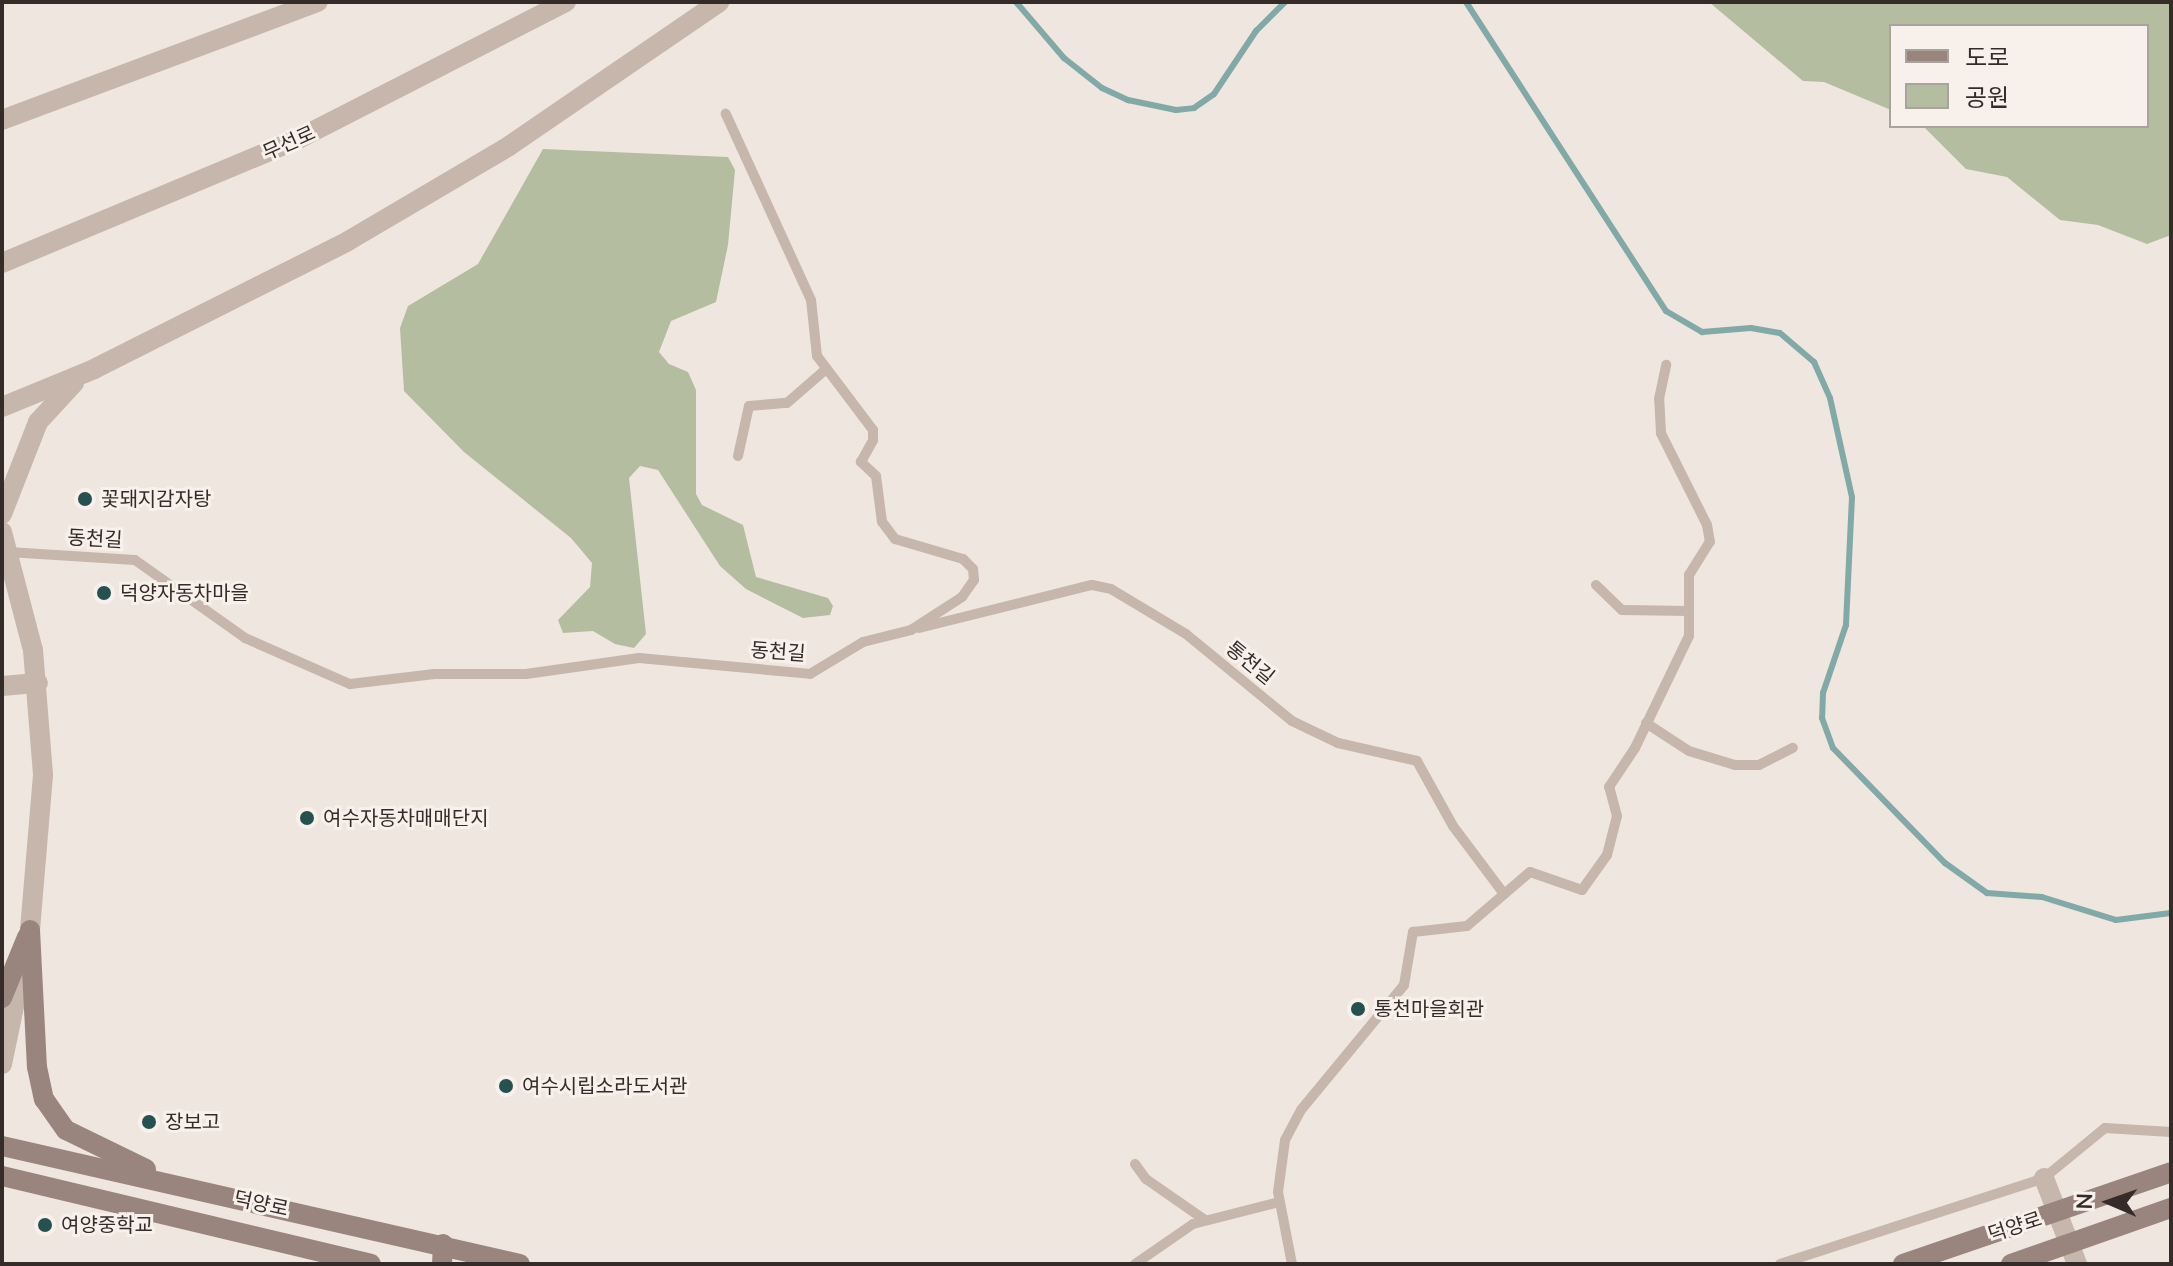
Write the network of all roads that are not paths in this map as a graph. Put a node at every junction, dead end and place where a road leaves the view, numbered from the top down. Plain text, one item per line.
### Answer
1 (318, 2) edge
2 (566, 2) edge
3 (719, 2) edge
4 (726, 114) dead end
5 (2, 120) edge
6 (2, 263) edge
7 (1666, 365) dead end
8 (94, 369) junction
9 (825, 370) junction
10 (2, 407) edge
11 (738, 456) dead end
12 (2, 514) edge
13 (2, 532) edge
14 (8, 552) junction
15 (1596, 585) dead end
16 (1689, 611) junction
17 (911, 630) junction
18 (38, 683) junction
19 (2, 686) edge
20 (1646, 723) junction
21 (1793, 748) dead end
22 (1504, 894) junction
23 (30, 930) junction
24 (2, 998) edge
25 (2, 1064) edge
26 (2171, 1132) edge
27 (2, 1146) edge
28 (1135, 1164) dead end
29 (2171, 1172) edge
30 (2, 1176) edge
31 (2044, 1178) junction
32 (190, 1188) junction
33 (1279, 1202) junction
34 (2171, 1208) edge
35 (2057, 1213) junction
36 (1205, 1220) junction
37 (2068, 1244) junction
38 (442, 1254) edge
39 (371, 1264) edge
40 (520, 1264) edge
41 (1135, 1264) edge
42 (1292, 1264) edge
43 (1780, 1264) edge
44 (1903, 1264) edge
45 (2011, 1264) edge
46 (2077, 1264) edge

1 - 5 street
2 - 6 street, 무선로
3 - 8 street
4 - 9 lane, 동천길
7 - 16 lane
8 - 10 street
8 - 12 street
9 - 11 lane
9 - 17 lane, 동천길
13 - 14 street
14 - 17 lane, 동천길
14 - 18 street
15 - 16 lane
16 - 20 lane
17 - 22 lane, 통천길
18 - 19 street
18 - 23 street
20 - 21 lane
20 - 22 lane
22 - 33 lane
23 - 24 main road
23 - 25 street
23 - 32 main road
26 - 31 lane
27 - 32 main road, 덕양로
28 - 36 lane
29 - 35 main road, 덕양로
30 - 39 main road, 덕양로
31 - 35 street
31 - 43 lane
32 - 38 main road, 덕양로
33 - 36 lane
33 - 42 lane
34 - 37 main road, 덕양로
35 - 37 street
35 - 44 main road, 덕양로
36 - 41 lane
37 - 45 main road, 덕양로
37 - 46 street
38 - 40 main road, 덕양로

